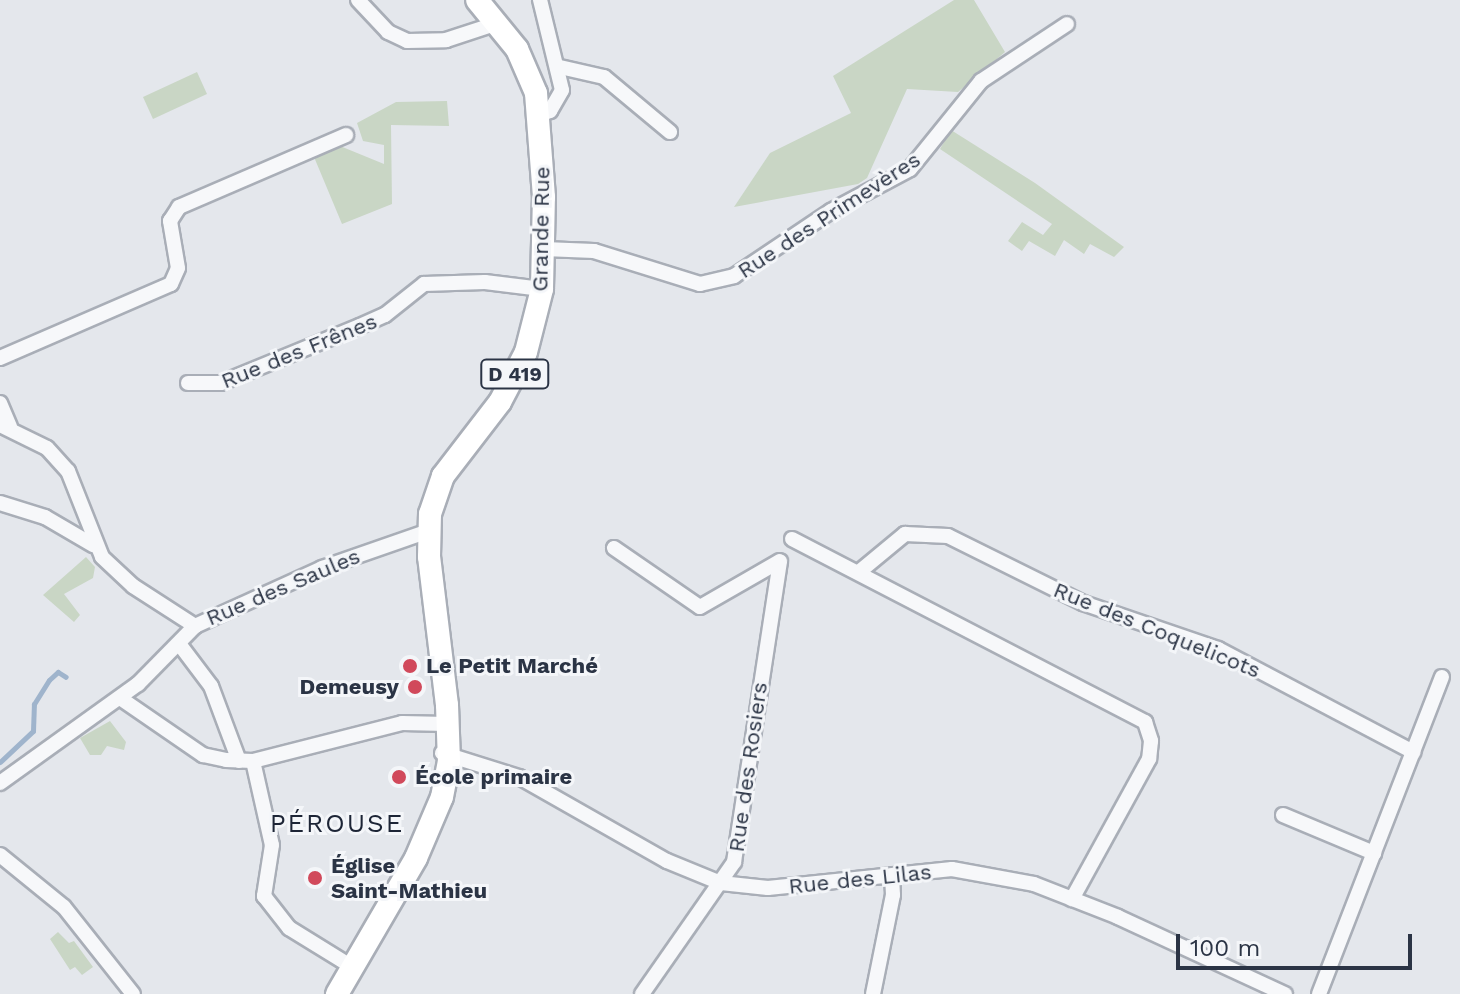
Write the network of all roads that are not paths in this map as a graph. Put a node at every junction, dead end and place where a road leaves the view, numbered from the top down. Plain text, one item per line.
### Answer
1 (358, 0) edge
2 (477, 0) edge
3 (540, 0) edge
4 (498, 23) junction
5 (1067, 24) dead end
6 (560, 67) junction
7 (540, 115) junction
8 (670, 132) dead end
9 (346, 135) dead end
10 (544, 249) junction
11 (542, 289) junction
12 (0, 358) edge
13 (188, 383) dead end
14 (0, 403) edge
15 (5, 426) edge
16 (0, 503) edge
17 (429, 531) junction
18 (792, 539) dead end
19 (93, 545) junction
20 (614, 548) dead end
21 (859, 572) junction
22 (195, 626) junction
23 (180, 645) junction
24 (1442, 677) dead end
25 (120, 698) junction
26 (446, 744) junction
27 (1413, 752) junction
28 (246, 761) junction
29 (0, 783) edge
30 (1283, 815) dead end
31 (1374, 853) junction
32 (0, 855) edge
33 (892, 875) junction
34 (721, 883) junction
35 (1072, 899) junction
36 (344, 962) junction
37 (1254, 988) edge
38 (133, 994) edge
39 (327, 994) edge
40 (337, 994) edge
41 (642, 994) edge
42 (873, 994) edge
43 (1285, 994) edge
44 (1319, 994) edge

1 - 4 street
2 - 4 main road, Grande Rue / D 419
3 - 6 street
4 - 7 main road, Grande Rue / D 419
5 - 10 street, Rue des Primevères
6 - 7 street
6 - 8 street
7 - 10 main road, Grande Rue / D 419
9 - 12 street
10 - 11 main road, Grande Rue / D 419
11 - 13 street, Rue des Frênes
11 - 17 main road, Grande Rue / D 419
14 - 15 street
15 - 19 street
16 - 19 street
17 - 22 street, Rue des Saules
17 - 26 main road, Grande Rue / D 419
18 - 21 street
19 - 22 street
20 - 34 street, Rue des Rosiers
21 - 27 street, Rue des Coquelicots
21 - 35 street
22 - 23 street, Rue des Saules
23 - 25 street, Rue des Saules
23 - 28 street
24 - 27 street
25 - 28 street
25 - 29 street, Rue des Saules
26 - 28 street, Rue des Lilas
26 - 34 street, Rue des Lilas
26 - 36 main road
26 - 40 main road, Grande Rue / D 419
27 - 31 street
28 - 36 street
30 - 31 street
31 - 44 street
32 - 38 street
33 - 34 street, Rue des Lilas
33 - 35 street, Rue des Lilas
33 - 42 street
34 - 41 street, Rue des Rosiers
35 - 37 street, Rue des Lilas
36 - 39 main road
37 - 43 street, Rue des Lilas

